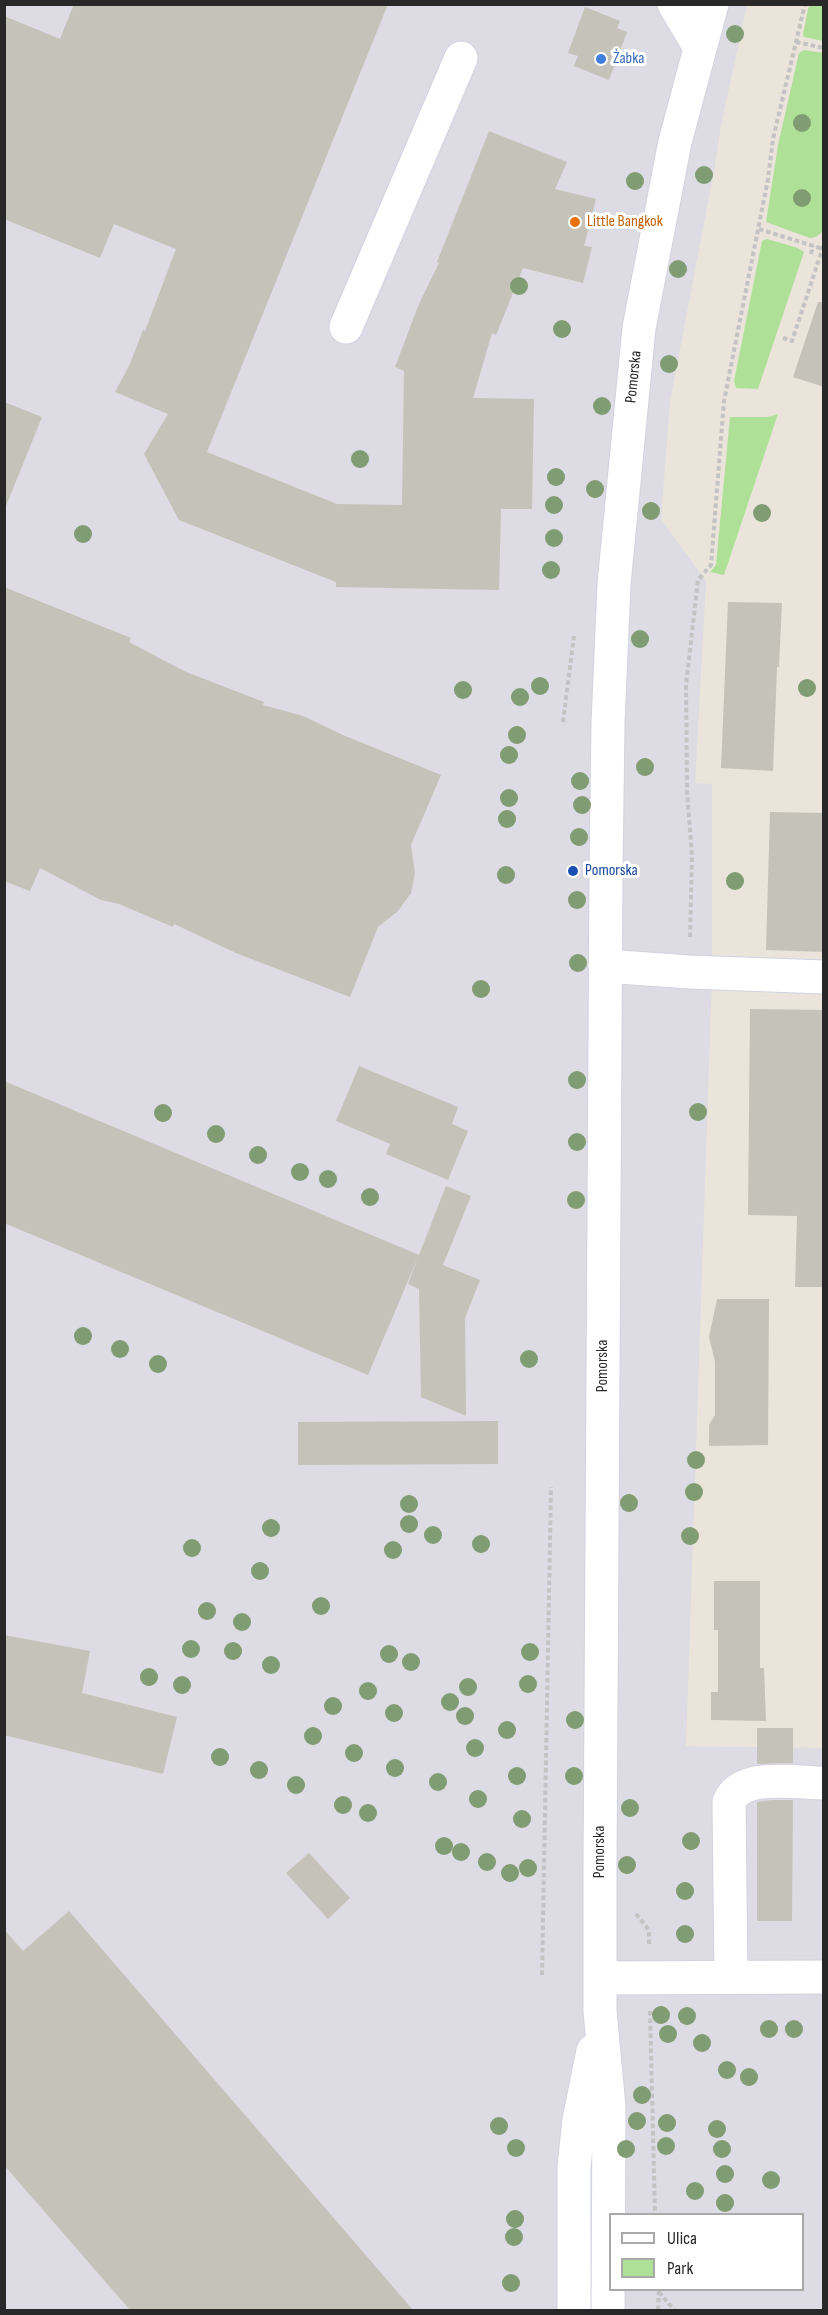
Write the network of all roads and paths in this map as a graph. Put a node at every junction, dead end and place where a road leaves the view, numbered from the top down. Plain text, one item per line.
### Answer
1 (674, 4) edge
2 (712, 4) edge
3 (805, 4) edge
4 (796, 42) junction
5 (699, 46) junction
6 (824, 48) edge
7 (461, 58) dead end
8 (758, 229) junction
9 (813, 246) junction
10 (823, 247) edge
11 (811, 254) dead end
12 (346, 327) dead end
13 (783, 338) dead end
14 (605, 966) junction
15 (689, 972) junction
16 (824, 977) edge
17 (551, 1487) dead end
18 (824, 1784) edge
19 (635, 1913) dead end
20 (542, 1975) dead end
21 (731, 1977) junction
22 (824, 1977) edge
23 (600, 1978) junction
24 (650, 1978) junction
25 (600, 2011) junction
26 (655, 2213) edge
27 (659, 2291) edge
28 (660, 2291) edge
29 (574, 2310) edge
30 (608, 2310) edge
31 (658, 2310) edge
32 (674, 2310) edge

1 - 5 street
2 - 5 street, Pomorska
3 - 4 path
4 - 6 path
4 - 8 path
5 - 14 street, Pomorska
7 - 12 street
8 - 9 path
8 - 15 path
9 - 10 path
9 - 11 path
10 - 13 path
14 - 15 street
14 - 23 street, Pomorska
15 - 16 street
17 - 20 path
18 - 21 street
19 - 24 path
21 - 22 street
21 - 24 street
23 - 24 street
23 - 25 street, Pomorska
24 - 26 path
25 - 29 street, Pomorska
25 - 30 street, Pomorska
27 - 31 path
28 - 32 path

